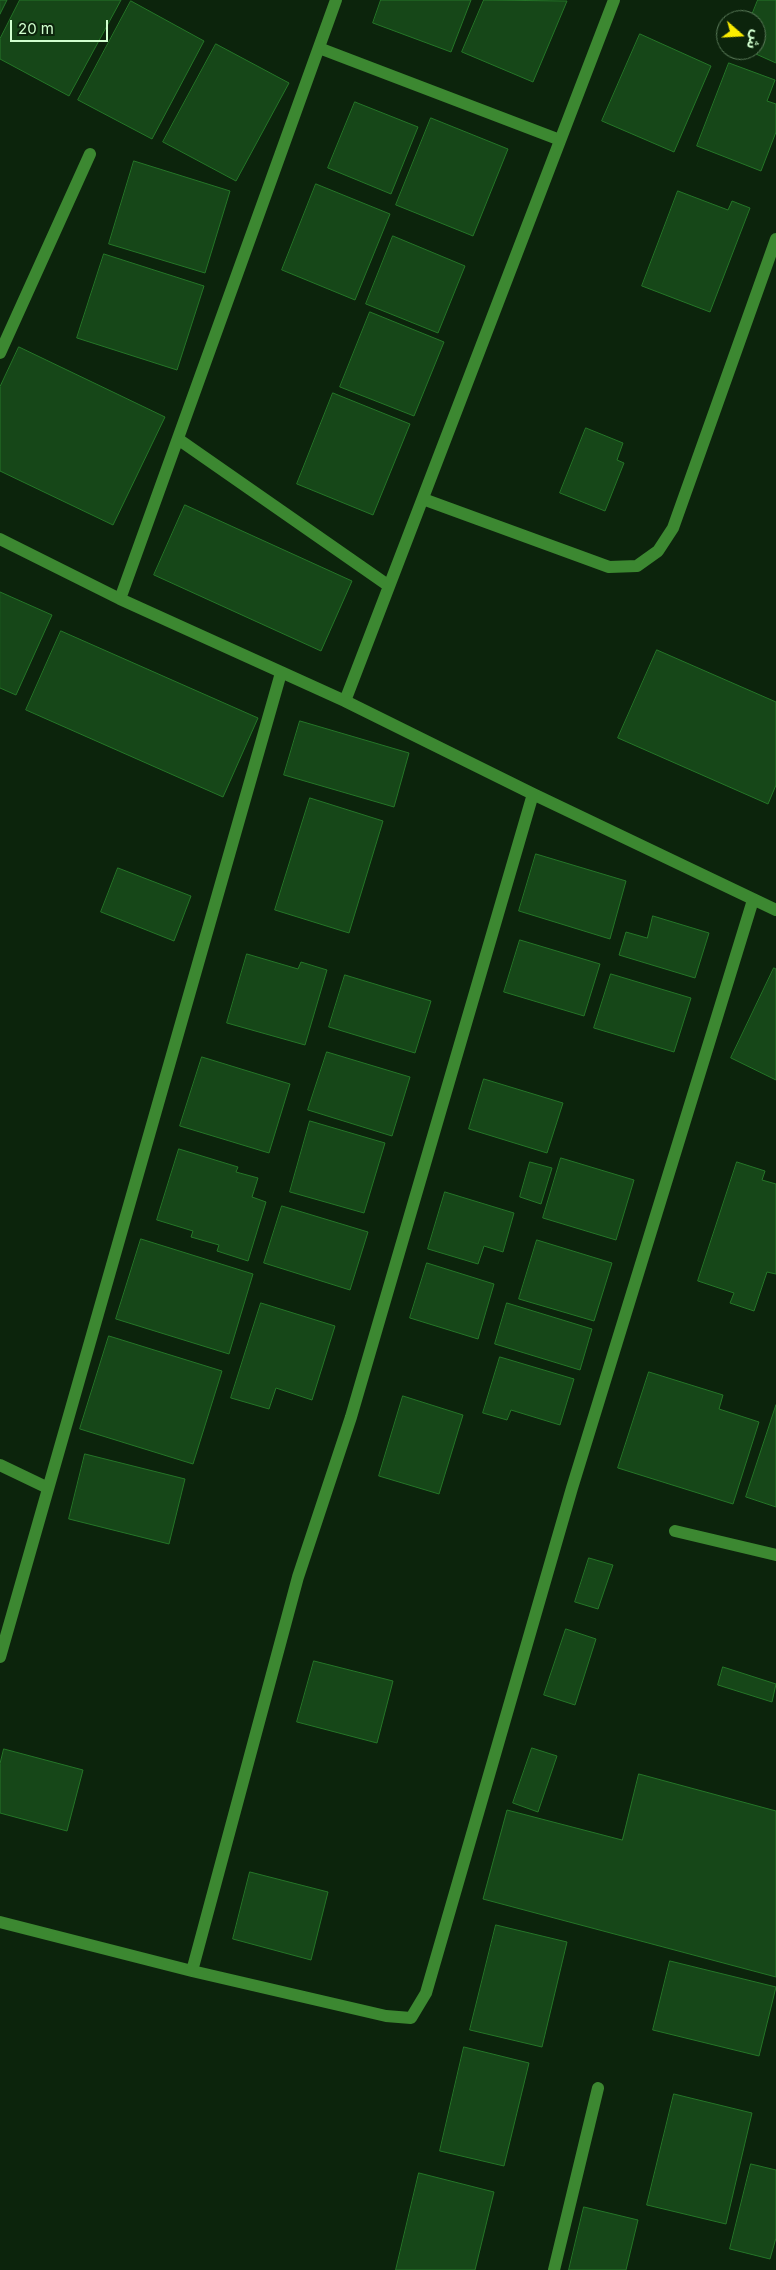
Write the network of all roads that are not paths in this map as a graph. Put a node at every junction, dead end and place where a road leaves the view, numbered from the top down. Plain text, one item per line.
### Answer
1 (336, 0) edge
2 (614, 0) edge
3 (319, 48) junction
4 (560, 140) junction
5 (90, 154) dead end
6 (776, 239) edge
7 (0, 352) edge
8 (178, 439) junction
9 (423, 499) junction
10 (0, 539) edge
11 (389, 586) junction
12 (120, 599) junction
13 (280, 673) junction
14 (345, 701) junction
15 (534, 794) junction
16 (753, 900) junction
17 (775, 906) edge
18 (0, 1465) edge
19 (48, 1488) junction
20 (675, 1531) dead end
21 (776, 1555) edge
22 (0, 1657) edge
23 (0, 1922) edge
24 (192, 1971) junction
25 (598, 2088) dead end
26 (554, 2270) edge

1 - 3 street
2 - 4 street
3 - 4 street
3 - 8 street
4 - 9 street
5 - 7 street
6 - 9 street
8 - 11 street
8 - 12 street
9 - 11 street
10 - 12 street
11 - 14 street
12 - 13 street
13 - 14 street
13 - 19 street
14 - 15 street
15 - 16 street
15 - 24 street
16 - 17 street
16 - 24 street
18 - 19 street
19 - 22 street
20 - 21 street
23 - 24 street
25 - 26 street

